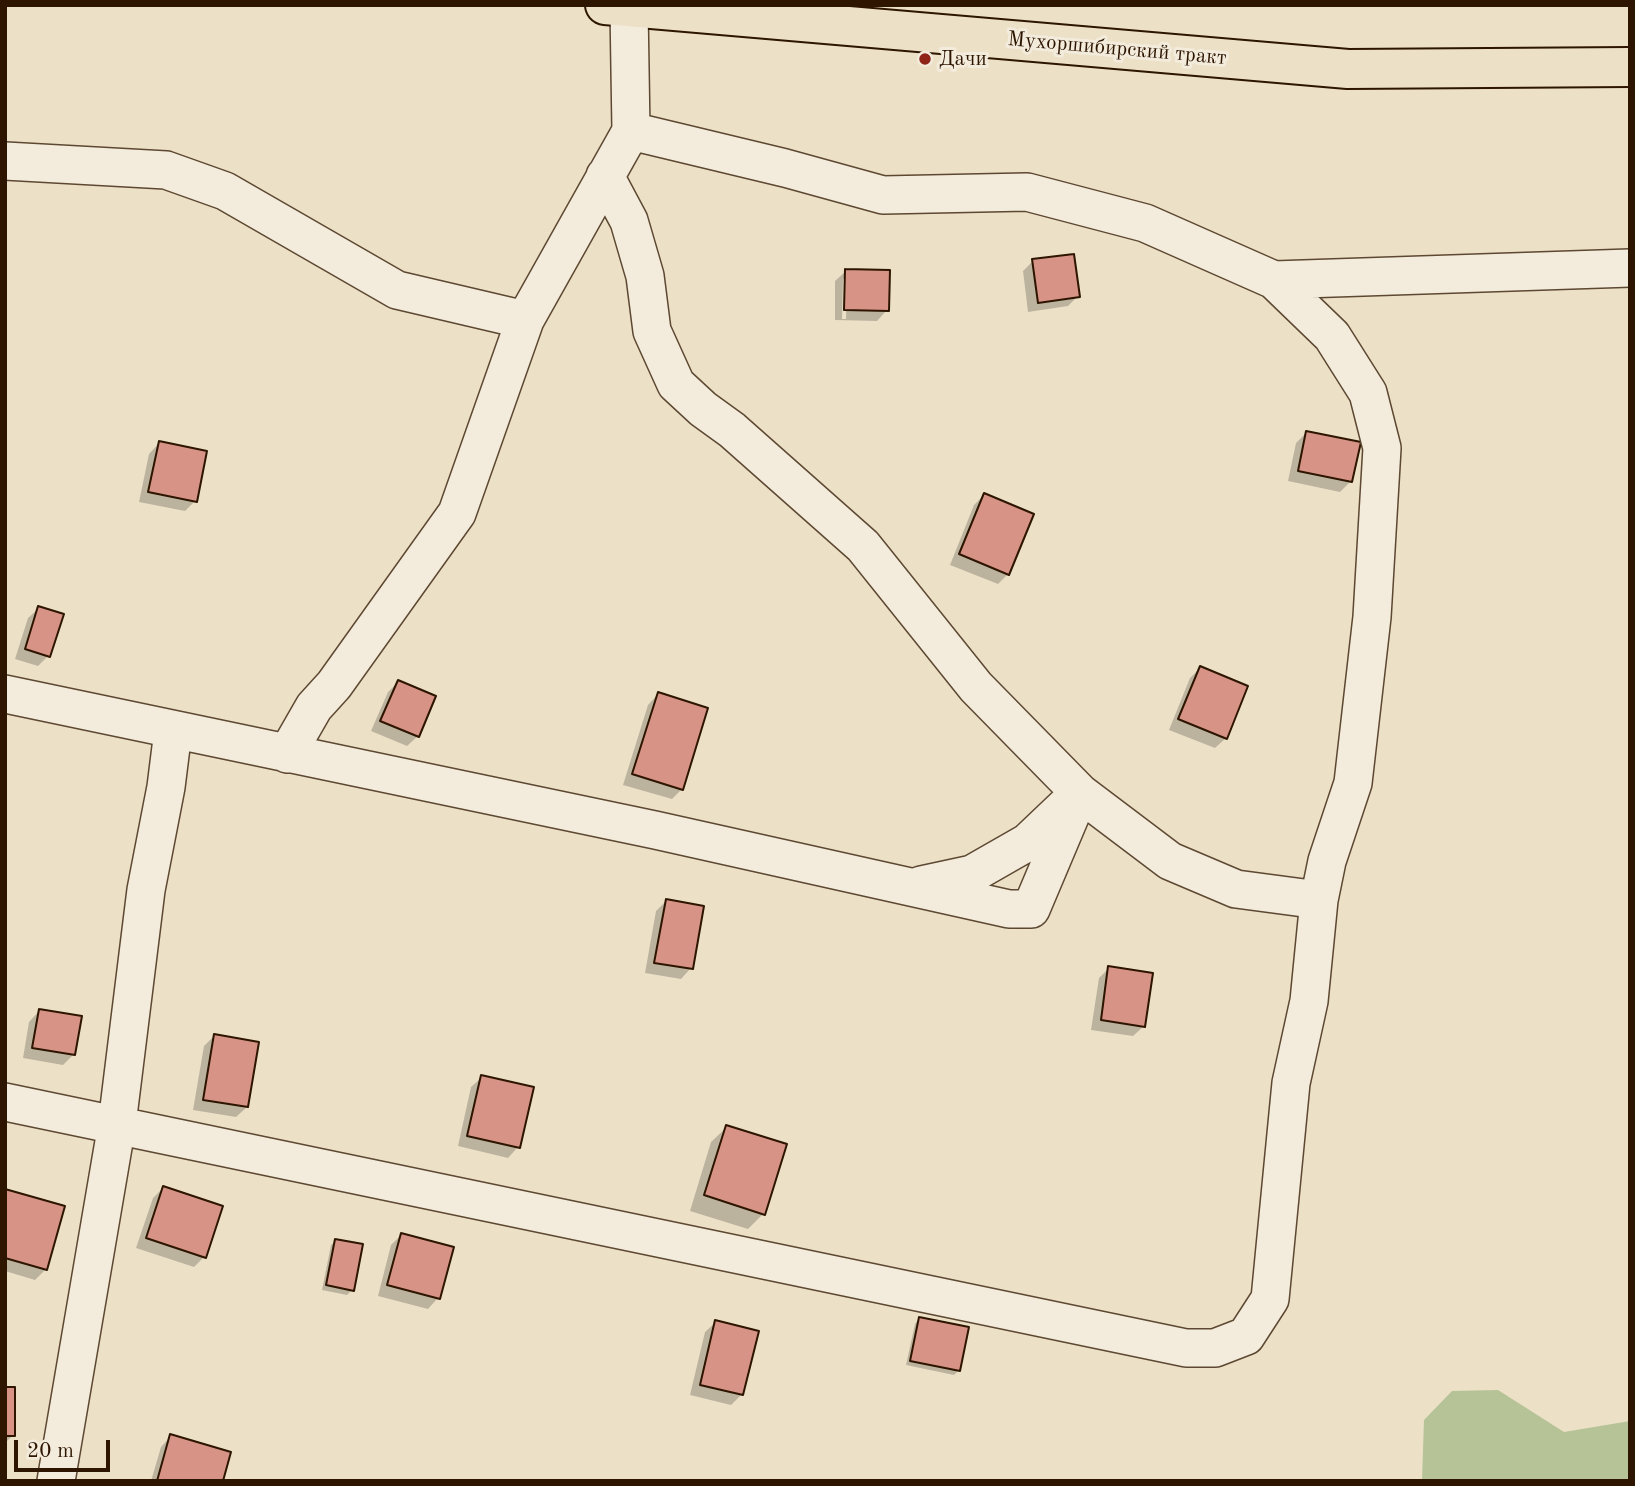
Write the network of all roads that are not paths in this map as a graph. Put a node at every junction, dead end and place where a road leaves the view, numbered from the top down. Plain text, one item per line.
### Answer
1 (634, 7) edge
2 (1630, 67) edge
3 (631, 131) junction
4 (5, 161) edge
5 (605, 176) junction
6 (1630, 268) edge
7 (1274, 280) junction
8 (525, 320) junction
9 (5, 694) edge
10 (173, 731) junction
11 (287, 754) junction
12 (1080, 793) junction
13 (911, 887) junction
14 (1319, 900) junction
15 (5, 1102) edge
16 (117, 1124) junction
17 (56, 1481) edge

1 - 2 main road, Мухоршибирский тракт
1 - 3 street
3 - 5 street
3 - 7 street
4 - 8 street
5 - 8 street
5 - 12 street
6 - 7 street
7 - 14 street
8 - 11 street
9 - 10 street
10 - 11 street
10 - 16 street
11 - 13 street
12 - 13 street
12 - 13 street
12 - 14 street
14 - 16 street
15 - 16 street
16 - 17 street

